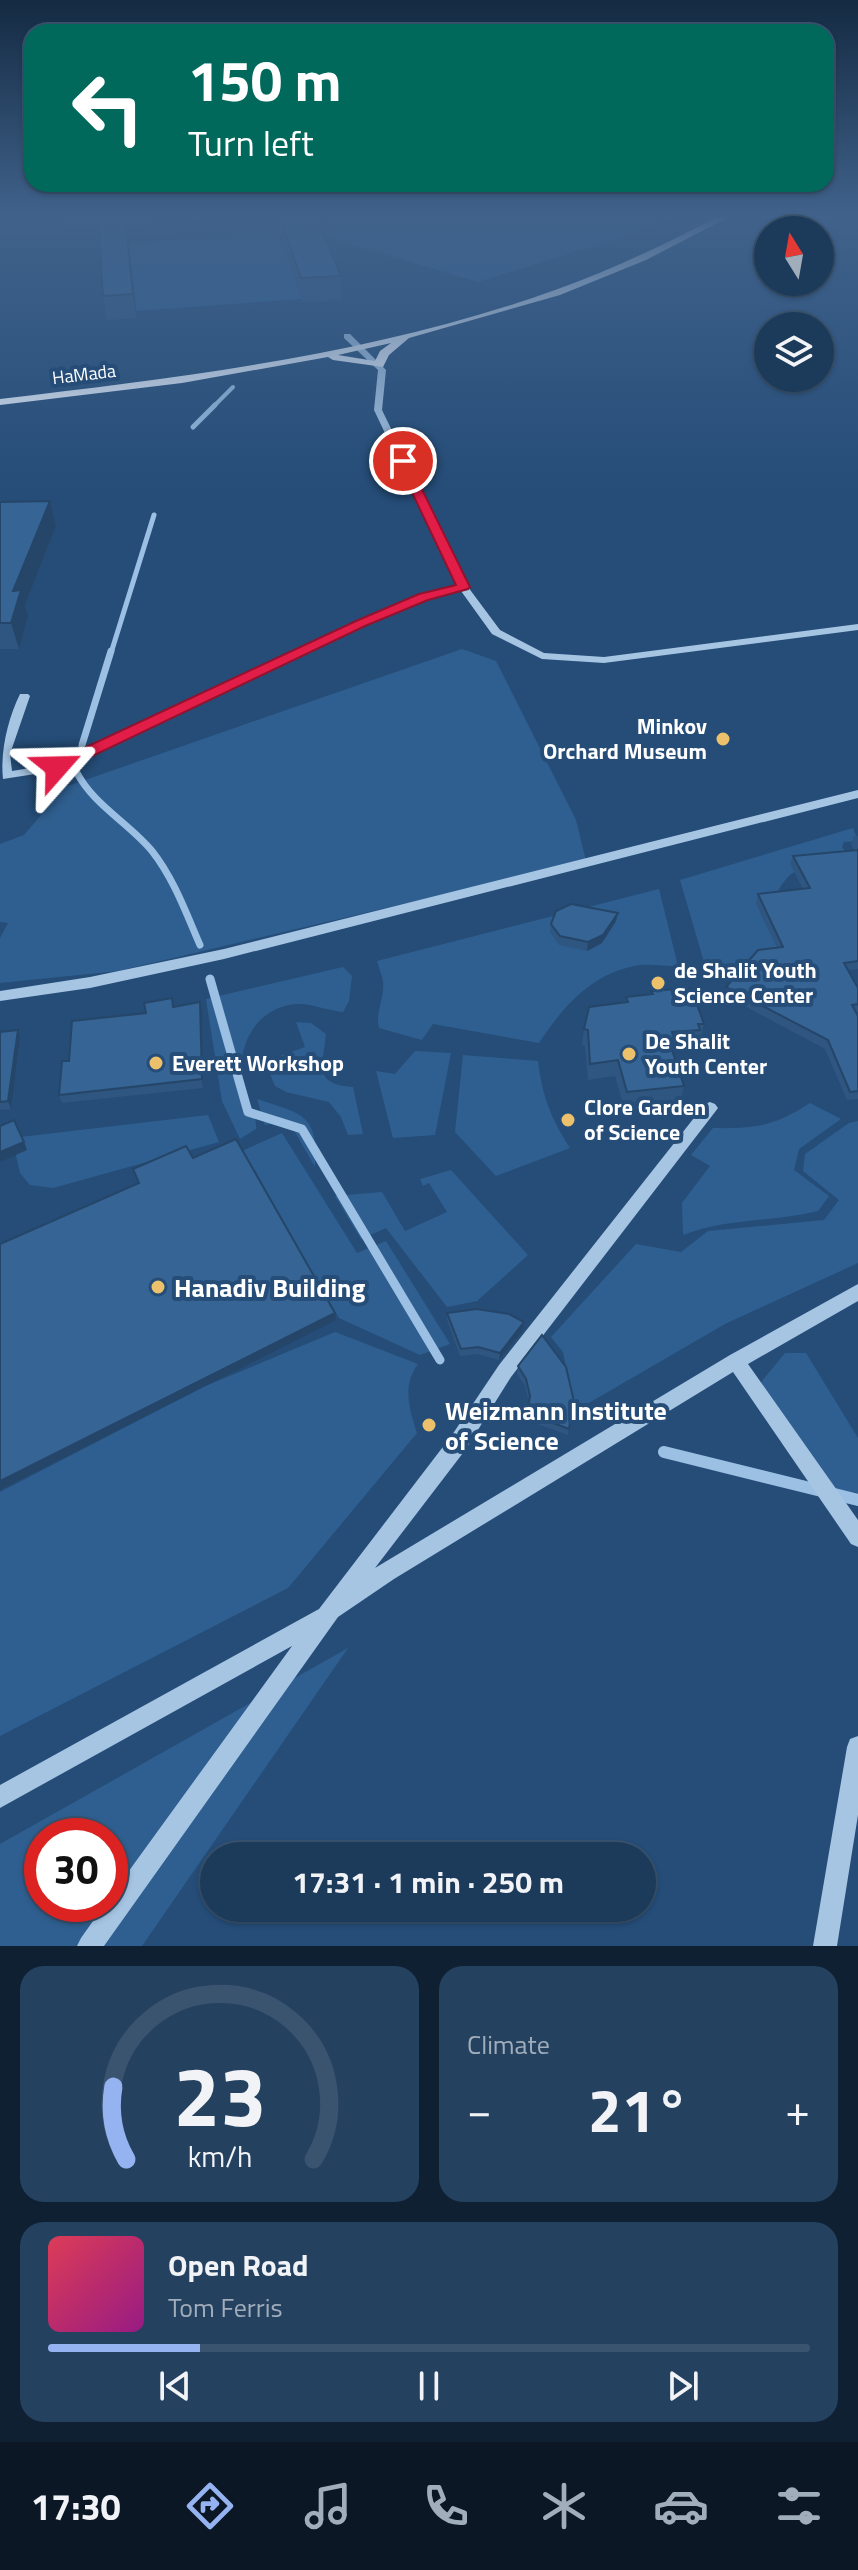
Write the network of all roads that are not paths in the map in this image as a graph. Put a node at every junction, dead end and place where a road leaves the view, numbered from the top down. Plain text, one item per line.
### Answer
1 (497, 309) edge
2 (414, 332) junction
3 (361, 339) junction
4 (302, 345) dead end
5 (264, 352) dead end
6 (273, 362) junction
7 (379, 365) junction
8 (0, 390) edge
9 (0, 402) edge
10 (463, 587) junction
11 (858, 627) edge
12 (24, 696) dead end
13 (858, 794) edge
14 (0, 996) edge
15 (710, 1108) dead end
16 (858, 1292) edge
17 (736, 1361) junction
18 (858, 1537) edge
19 (326, 1616) junction
20 (858, 1747) edge
21 (0, 1797) edge
22 (89, 1946) edge
23 (825, 1946) edge

1 - 2 main road, HaMada
2 - 3 main road, HaMada
2 - 7 main road
3 - 4 main road, HaMada
3 - 6 main road, HaMada
3 - 7 street
5 - 8 main road, HaMada
6 - 7 main road
6 - 9 main road, HaMada
7 - 10 street
10 - 11 street
10 - 12 street
13 - 14 street
15 - 19 street
16 - 17 street
17 - 18 street
17 - 19 street
19 - 21 street
19 - 22 street
20 - 23 street

